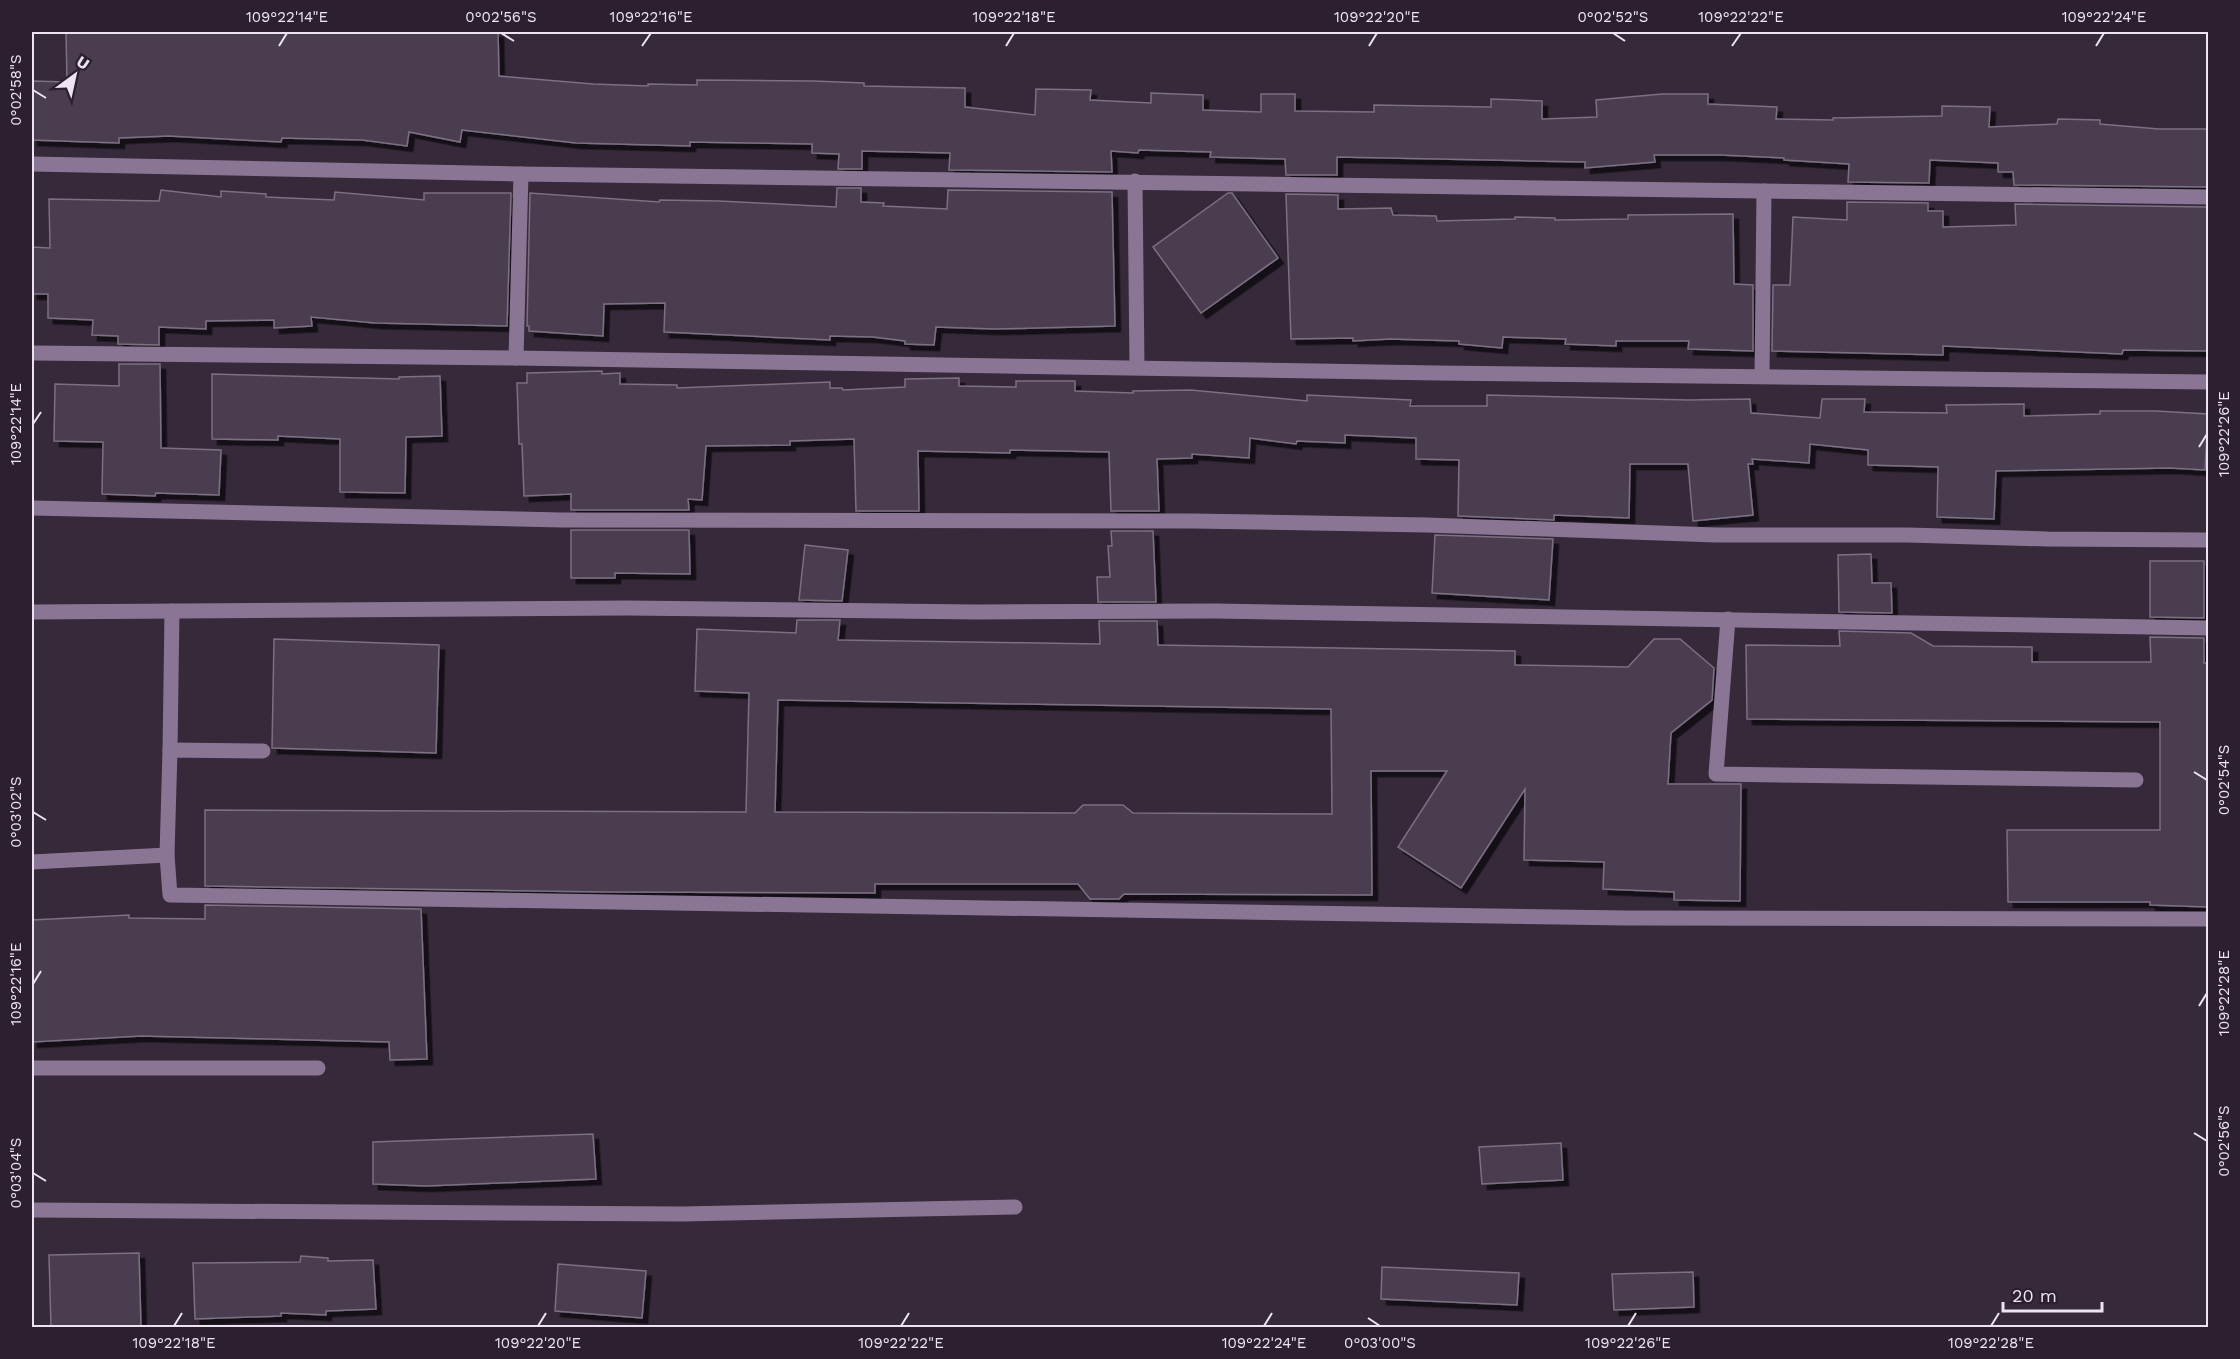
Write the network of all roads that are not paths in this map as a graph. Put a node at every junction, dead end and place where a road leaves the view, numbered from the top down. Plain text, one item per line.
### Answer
1 (32, 164) edge
2 (521, 174) junction
3 (1135, 181) junction
4 (1764, 191) junction
5 (2208, 197) edge
6 (32, 353) edge
7 (516, 358) junction
8 (1137, 367) junction
9 (1762, 376) junction
10 (2208, 382) edge
11 (32, 508) edge
12 (2208, 540) edge
13 (172, 611) junction
14 (32, 612) edge
15 (1728, 619) junction
16 (2208, 628) edge
17 (170, 750) junction
18 (263, 751) dead end
19 (2136, 780) dead end
20 (167, 855) junction
21 (32, 862) edge
22 (2208, 920) edge
23 (32, 1068) edge
24 (318, 1068) dead end
25 (1015, 1207) dead end
26 (32, 1210) edge

1 - 2 street
2 - 3 street
2 - 7 street
3 - 4 street
3 - 8 street
4 - 5 street
4 - 9 street
6 - 7 street
7 - 8 street
8 - 9 street
9 - 10 street
11 - 12 street
13 - 14 street
13 - 15 street
13 - 17 street
15 - 16 street
15 - 19 street
17 - 18 street
17 - 20 street
20 - 21 street
20 - 22 street
23 - 24 street
25 - 26 street

